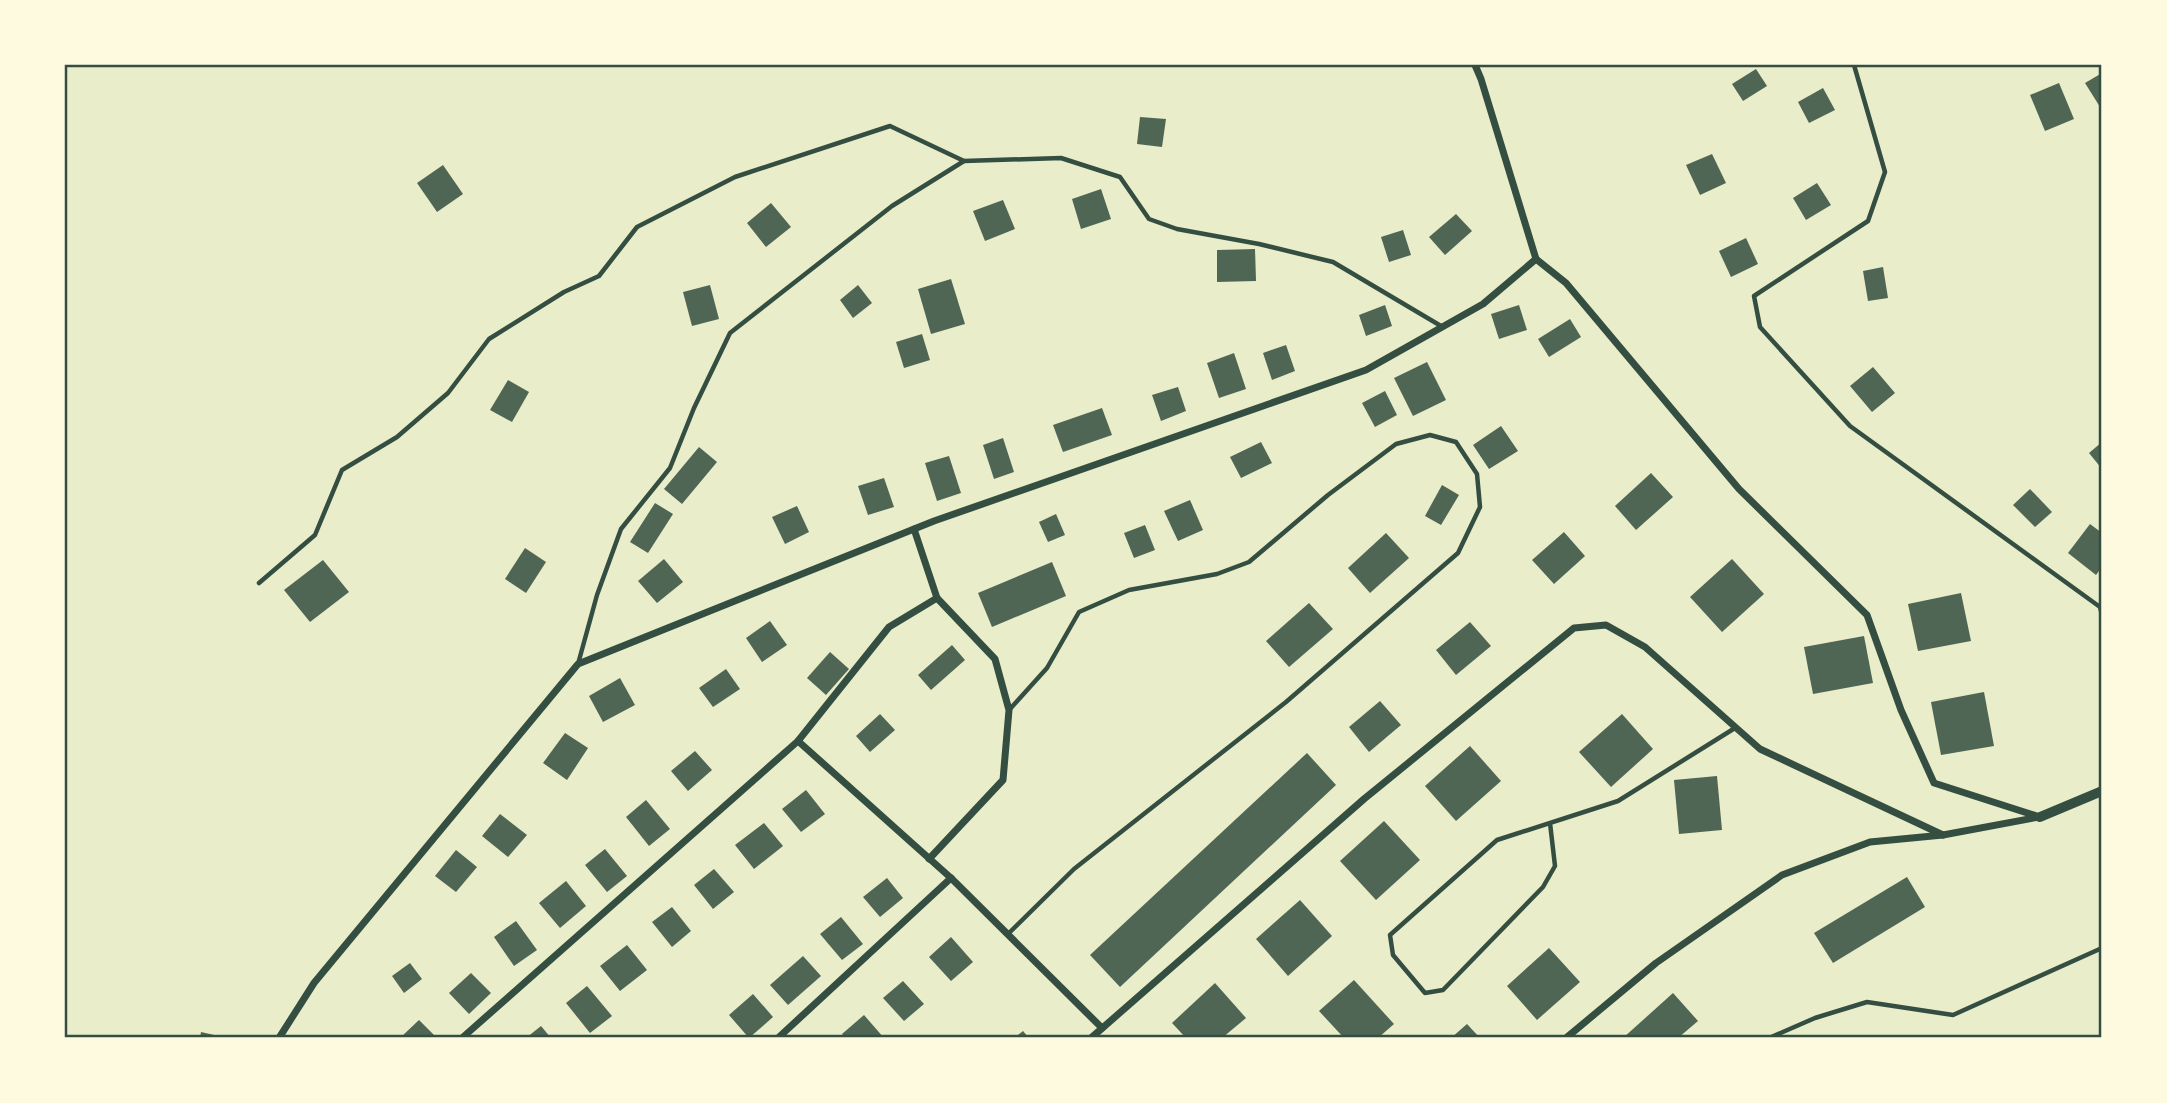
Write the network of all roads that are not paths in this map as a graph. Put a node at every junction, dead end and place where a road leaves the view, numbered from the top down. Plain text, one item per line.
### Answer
1 (1475, 65) edge
2 (1854, 65) edge
3 (964, 161) junction
4 (1536, 259) junction
5 (1442, 327) junction
6 (914, 529) junction
7 (259, 583) dead end
8 (937, 598) junction
9 (2102, 615) edge
10 (578, 664) junction
11 (1009, 710) junction
12 (1736, 727) junction
13 (798, 741) junction
14 (2102, 791) edge
15 (2040, 817) junction
16 (1550, 823) junction
17 (1943, 835) junction
18 (929, 859) junction
19 (951, 878) junction
20 (1008, 934) junction
21 (2102, 948) edge
22 (1102, 1028) junction
23 (279, 1038) edge
24 (462, 1038) edge
25 (778, 1038) edge
26 (1091, 1038) edge
27 (1566, 1038) edge
28 (1769, 1038) edge

1 - 4 street
2 - 9 lane
3 - 5 lane
3 - 7 lane
3 - 10 lane
4 - 5 street
4 - 15 street
5 - 6 street
6 - 8 street
6 - 10 street
8 - 11 street
8 - 13 street
10 - 23 street
11 - 18 street
11 - 20 lane
12 - 16 lane
12 - 17 street
12 - 22 street
13 - 18 street
13 - 24 street
14 - 15 street
15 - 17 street
16 - 16 lane
17 - 27 street
18 - 19 street
19 - 20 street
19 - 25 street
20 - 22 street
21 - 28 lane
22 - 26 street

